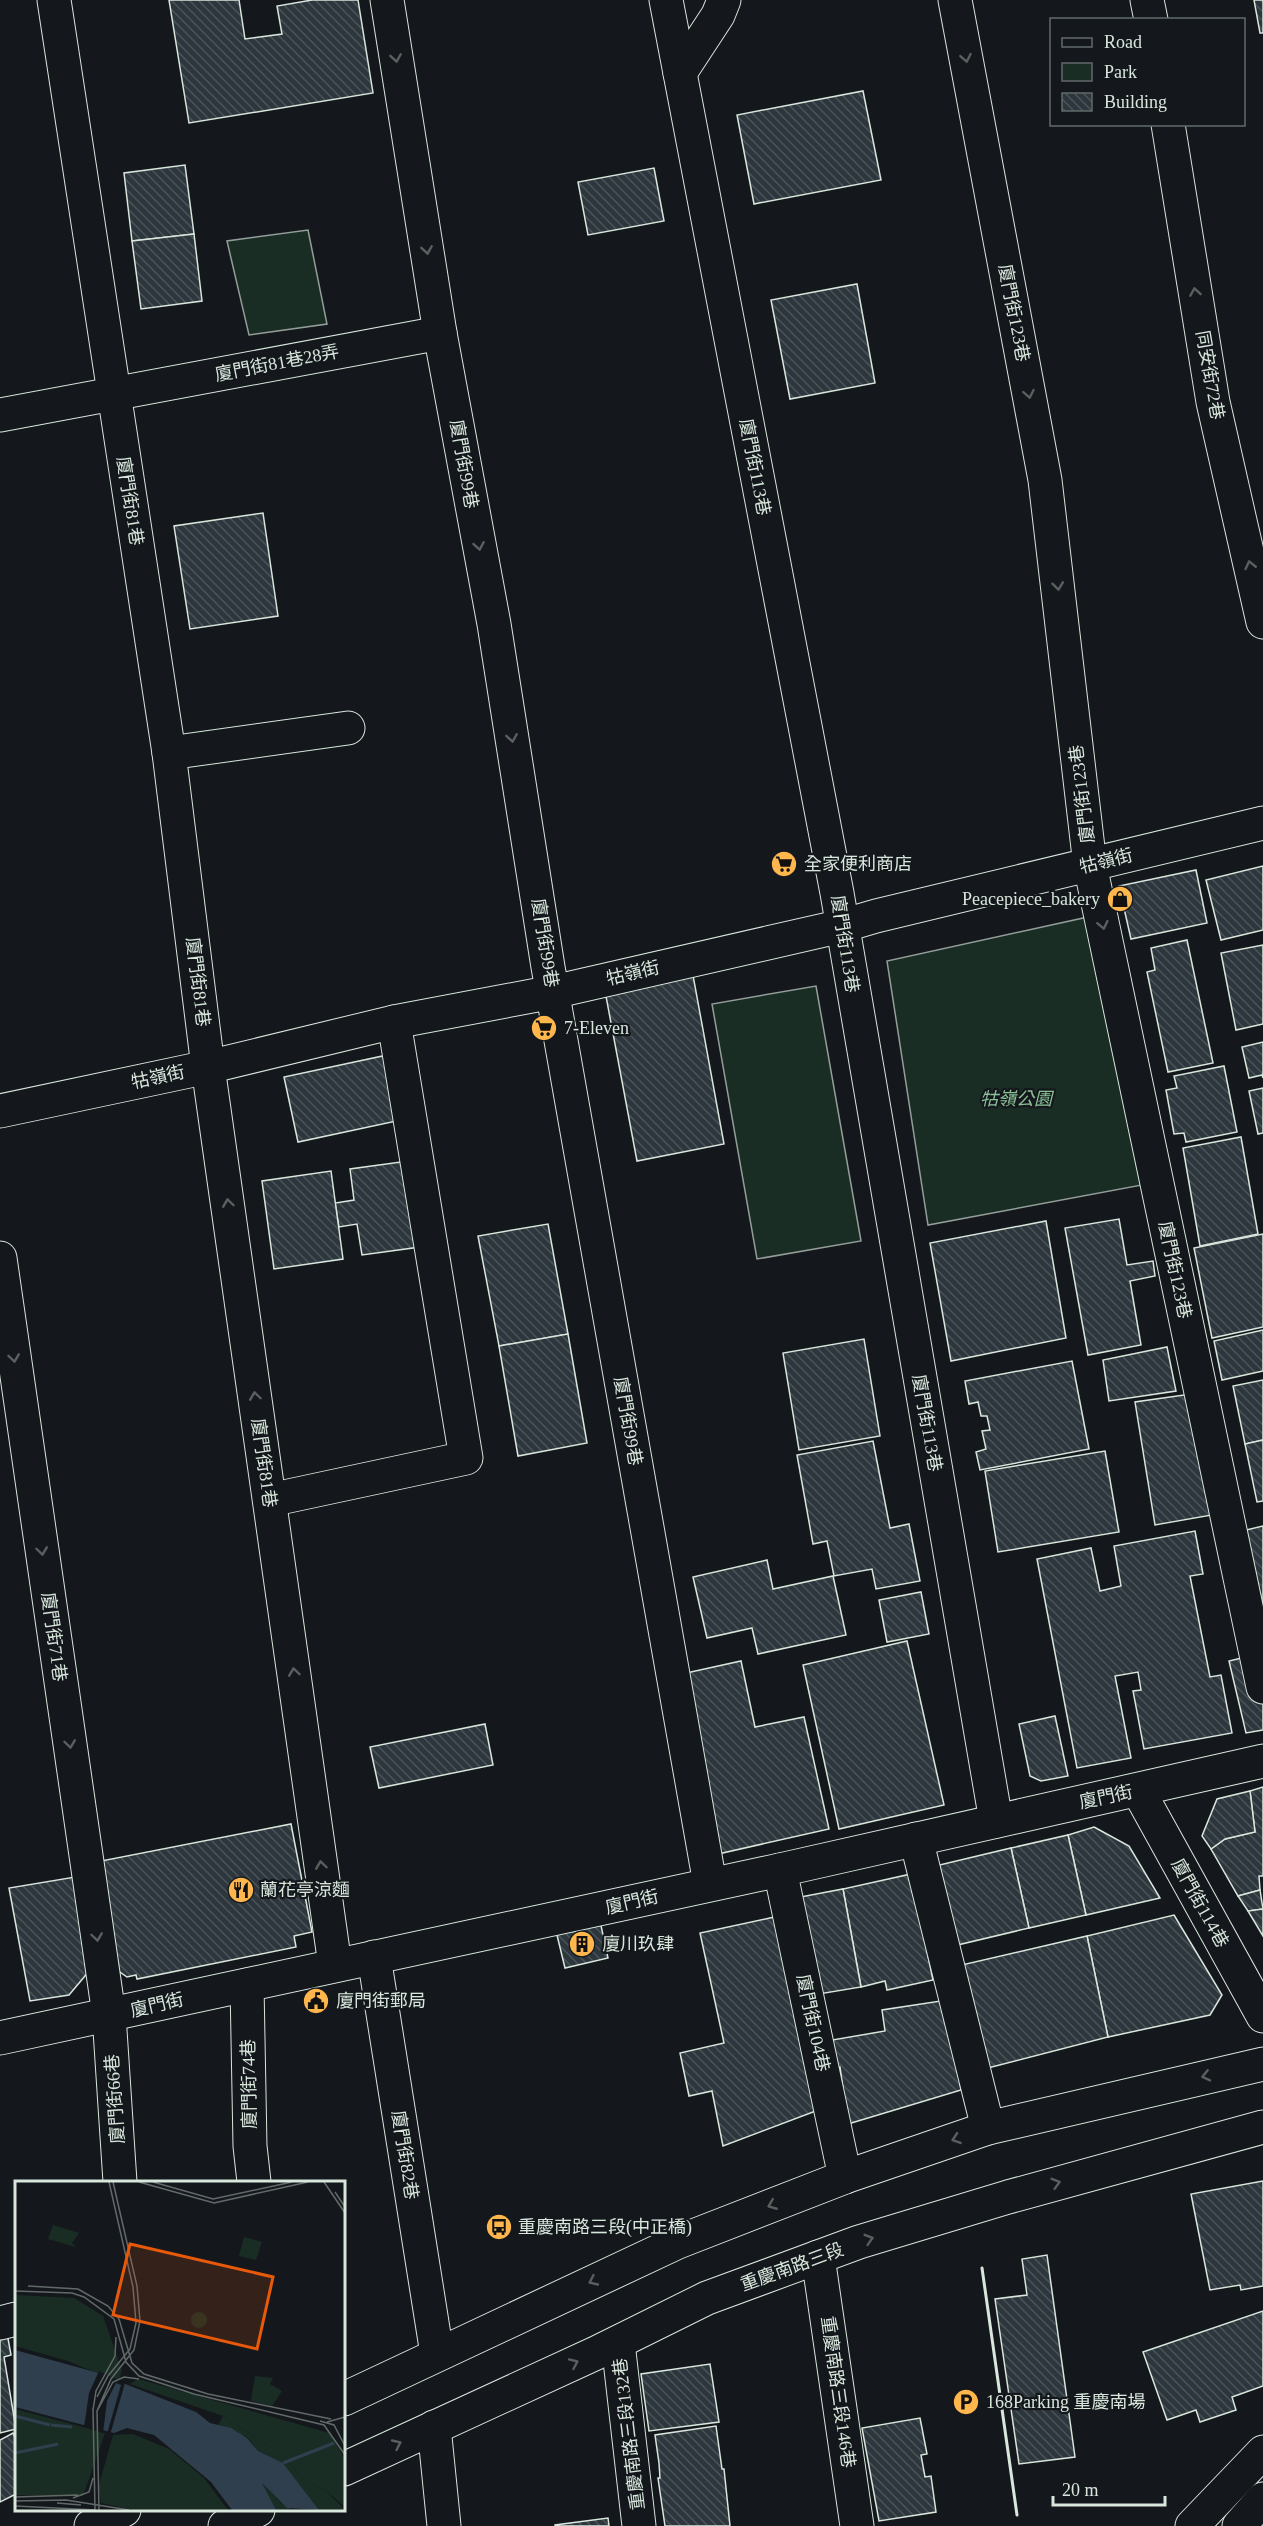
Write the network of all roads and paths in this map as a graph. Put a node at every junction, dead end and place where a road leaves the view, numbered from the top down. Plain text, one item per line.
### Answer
1 (54, 0) edge
2 (387, 0) edge
3 (666, 0) edge
4 (724, 0) edge
5 (956, 0) edge
6 (1148, 0) edge
7 (1151, 18) edge
8 (680, 74) junction
9 (1168, 126) edge
10 (440, 333) junction
11 (113, 394) junction
12 (0, 415) edge
13 (1263, 622) edge
14 (348, 728) dead end
15 (169, 753) junction
16 (1263, 824) edge
17 (1090, 865) junction
18 (843, 926) junction
19 (553, 992) junction
20 (394, 1022) junction
21 (208, 1066) junction
22 (0, 1111) edge
23 (0, 1258) edge
24 (270, 1500) junction
25 (1263, 1687) edge
26 (1263, 1761) edge
27 (1138, 1790) junction
28 (996, 1821) junction
29 (916, 1839) junction
30 (780, 1870) junction
31 (710, 1884) junction
32 (374, 1957) junction
33 (335, 1965) junction
34 (247, 1985) junction
35 (109, 2015) junction
36 (1263, 2016) edge
37 (0, 2038) edge
38 (1263, 2064) edge
39 (1263, 2127) edge
40 (988, 2128) junction
41 (845, 2177) junction
42 (120, 2181) edge
43 (254, 2181) edge
44 (818, 2257) junction
45 (15, 2319) edge
46 (0, 2323) edge
47 (618, 2343) junction
48 (436, 2354) junction
49 (345, 2399) edge
50 (434, 2427) junction
51 (1263, 2452) edge
52 (345, 2469) edge
53 (1263, 2499) edge
54 (122, 2511) edge
55 (256, 2511) edge
56 (91, 2526) edge
57 (225, 2526) edge
58 (444, 2526) edge
59 (639, 2526) edge
60 (857, 2526) edge
61 (1192, 2526) edge
62 (1239, 2526) edge

1 - 11 main road, 廈門街81巷
2 -> 10 main road, 廈門街99巷
3 - 8 main road, 廈門街113巷
4 - 8 main road
5 -> 17 main road, 廈門街123巷
6 - 7 main road
8 - 18 main road, 廈門街113巷
13 -> 9 main road, 同安街72巷
10 - 11 main road, 廈門街81巷28弄
10 -> 19 main road, 廈門街99巷
11 - 12 main road, 廈門街81巷28弄
11 - 15 main road, 廈門街81巷
14 - 15 main road
15 - 21 main road, 廈門街81巷
16 - 17 main road, 牯嶺街
17 - 18 main road, 牯嶺街
17 -> 25 main road, 廈門街123巷
18 - 19 main road, 牯嶺街
18 - 28 main road, 廈門街113巷
19 - 20 main road, 牯嶺街
19 - 31 main road, 廈門街99巷
20 - 21 main road, 牯嶺街
20 - 24 main road
21 - 22 main road, 牯嶺街
24 -> 21 main road, 廈門街81巷
23 -> 35 main road, 廈門街71巷
33 -> 24 main road, 廈門街81巷
26 - 27 main road, 廈門街
27 - 28 main road, 廈門街
27 - 36 main road, 廈門街114巷
28 - 29 main road, 廈門街
29 - 30 main road, 廈門街
29 - 40 main road
30 - 31 main road, 廈門街
30 - 41 main road, 廈門街104巷
31 - 32 main road, 廈門街
32 - 33 main road, 廈門街
32 - 48 main road, 廈門街82巷
33 - 34 main road, 廈門街
34 - 35 main road, 廈門街
34 - 43 main road, 廈門街74巷
35 - 37 main road, 廈門街
35 - 42 main road, 廈門街66巷
38 -> 40 main road
44 -> 39 main road, 重慶南路三段
40 -> 41 main road
41 -> 48 main road
44 - 47 main road, 重慶南路三段
44 - 60 main road, 重慶南路三段146巷
45 - 46 main road
50 -> 47 main road, 重慶南路三段
47 - 59 main road, 重慶南路三段132巷
48 - 49 main road
52 -> 50 main road, 重慶南路三段
50 - 58 main road
51 - 61 main road
53 - 62 main road
54 - 56 main road
55 - 57 main road

